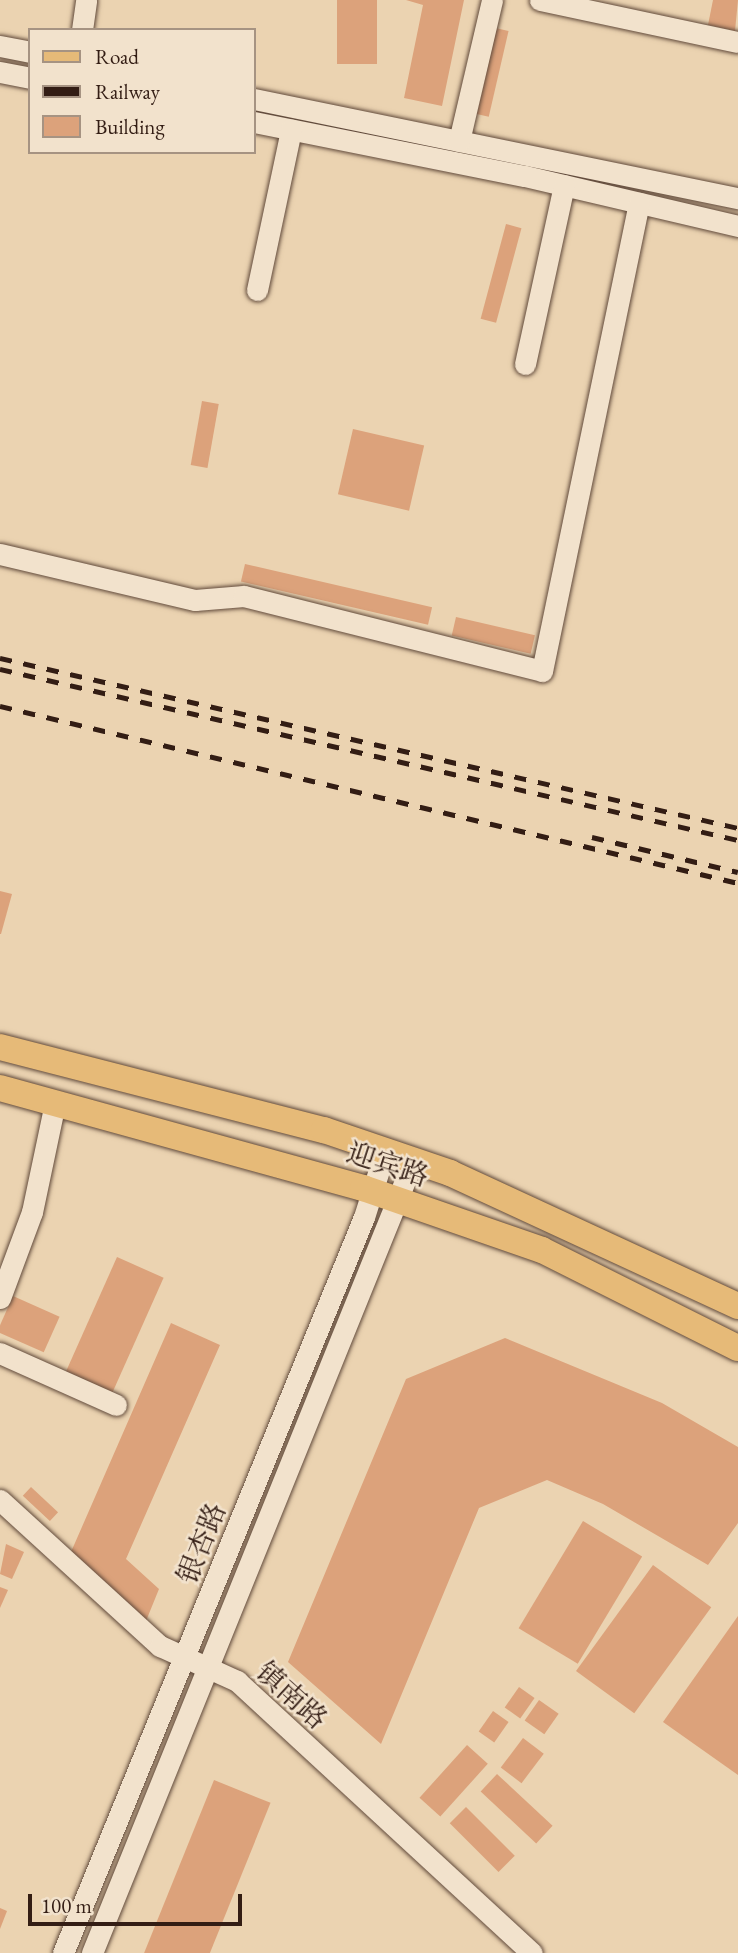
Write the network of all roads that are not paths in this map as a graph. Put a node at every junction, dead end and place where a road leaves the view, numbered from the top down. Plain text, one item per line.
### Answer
1 (86, 0) edge
2 (492, 0) edge
3 (540, 0) edge
4 (82, 28) edge
5 (738, 42) edge
6 (0, 46) edge
7 (28, 52) edge
8 (0, 72) edge
9 (28, 78) edge
10 (256, 99) edge
11 (256, 122) edge
12 (292, 130) junction
13 (459, 141) junction
14 (564, 185) junction
15 (738, 198) edge
16 (639, 203) junction
17 (738, 226) edge
18 (257, 290) dead end
19 (525, 364) dead end
20 (0, 554) edge
21 (0, 1047) edge
22 (0, 1088) edge
23 (55, 1104) junction
24 (385, 1151) junction
25 (413, 1161) junction
26 (372, 1191) junction
27 (400, 1200) junction
28 (0, 1297) edge
29 (738, 1306) edge
30 (738, 1348) edge
31 (0, 1353) edge
32 (116, 1405) dead end
33 (0, 1500) edge
34 (184, 1657) junction
35 (208, 1668) junction
36 (63, 1953) edge
37 (92, 1953) edge
38 (532, 1953) edge

1 - 4 street
2 - 13 street
3 - 5 street
6 - 7 street
8 - 9 street
10 - 13 street
11 - 12 street
12 - 14 street
12 - 18 street
13 - 15 street
14 - 16 street
14 - 19 street
16 - 17 street
16 - 20 street
21 - 24 main road, 迎宾路
22 - 23 main road, 迎宾路
23 - 26 main road, 迎宾路
23 - 28 street
24 - 25 main road, 迎宾路
24 - 26 street, 银杏路
25 - 27 street, 银杏路
25 - 29 main road, 迎宾路
26 - 27 main road, 迎宾路
26 - 34 street, 银杏路
27 - 30 main road, 迎宾路
27 - 35 street, 银杏路
31 - 32 street
33 - 34 street, 镇南路
34 - 35 street, 镇南路
34 - 36 street, 银杏路
35 - 37 street, 银杏路
35 - 38 street, 镇南路

